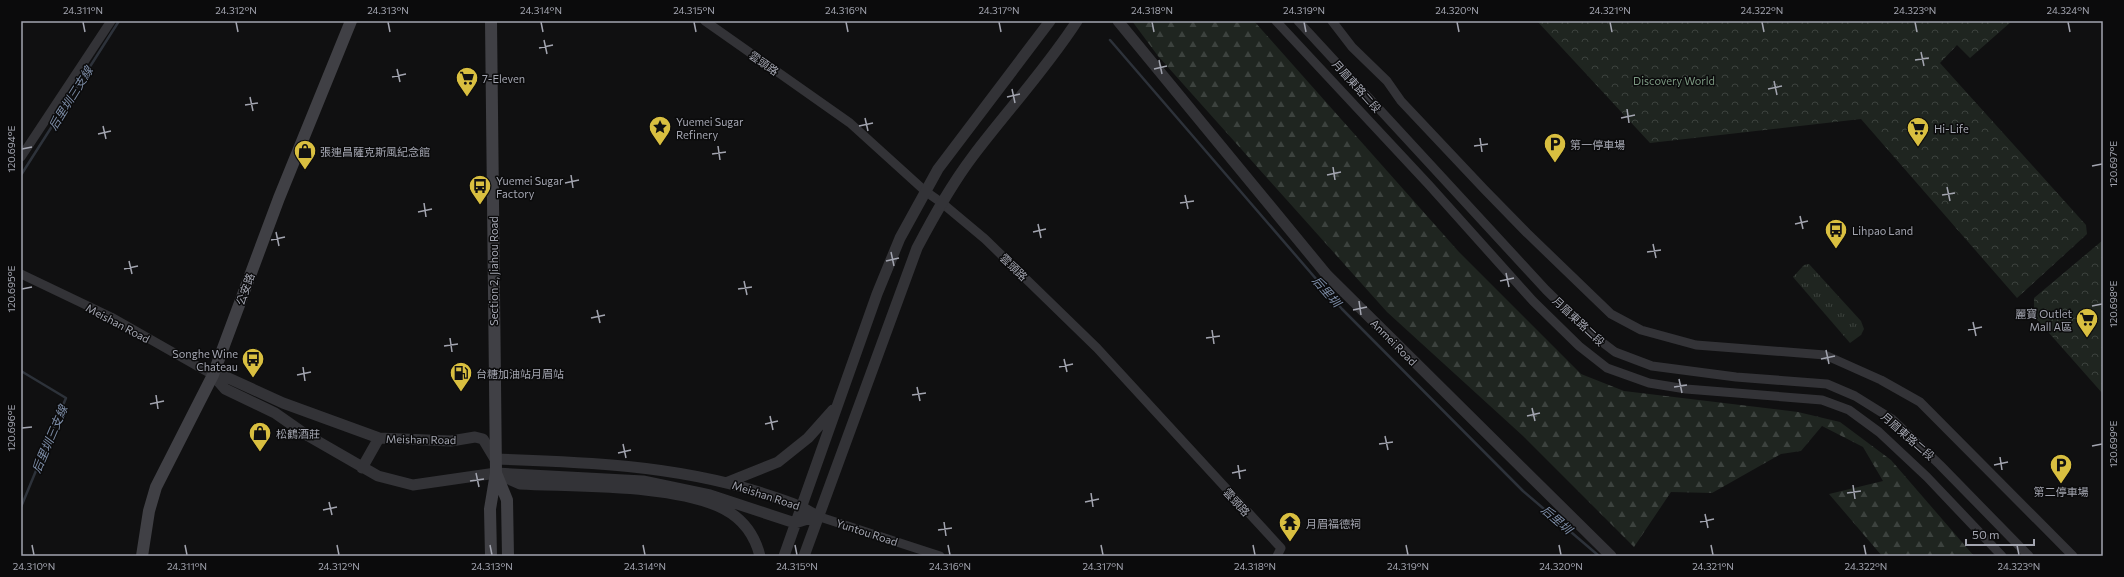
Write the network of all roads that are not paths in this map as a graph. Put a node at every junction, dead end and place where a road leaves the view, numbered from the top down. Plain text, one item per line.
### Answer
1 (111, 21) edge
2 (351, 21) edge
3 (491, 21) edge
4 (705, 21) edge
5 (1050, 21) edge
6 (1077, 21) edge
7 (1118, 21) edge
8 (1276, 21) edge
9 (1298, 21) edge
10 (1332, 21) edge
11 (21, 157) edge
12 (925, 191) junction
13 (942, 202) junction
14 (21, 274) edge
15 (213, 375) junction
16 (837, 405) junction
17 (379, 438) junction
18 (495, 458) junction
19 (362, 468) junction
20 (496, 473) junction
21 (728, 482) junction
22 (803, 506) junction
23 (817, 516) junction
24 (795, 523) junction
25 (142, 556) edge
26 (491, 556) edge
27 (508, 556) edge
28 (760, 556) edge
29 (784, 556) edge
30 (804, 556) edge
31 (940, 556) edge
32 (1277, 556) edge
33 (1611, 556) edge
34 (2002, 556) edge
35 (2029, 556) edge
36 (2073, 556) edge

1 - 11 street
2 - 15 main road, 公安路
3 - 18 main road, Section 2, Jiahou Road
4 - 12 street, 雲頭路
5 - 12 street
6 - 13 street
7 - 33 street, Anmei Road
8 - 34 street, 月眉東路二段
9 - 35 street, 月眉東路二段
10 - 36 street
12 - 13 street, 雲頭路
12 - 16 street
13 - 23 street
13 - 32 street, 雲頭路
14 - 15 street, Meishan Road
15 - 17 street, Meishan Road
15 - 19 street, Meishan Road
15 - 25 main road, 公安路
16 - 21 street
16 - 22 street
17 - 18 street, Meishan Road
17 - 19 street
18 - 20 main road, Section 2, Jiahou Road
18 - 21 street, Meishan Road
19 - 20 street, Meishan Road
20 - 24 street, Meishan Road
20 - 26 main road, Section 2, Jiahou Road
20 - 27 main road, Section 2, Jiahou Road
20 - 28 street
21 - 22 street, Meishan Road
22 - 23 street, Meishan Road
22 - 24 street
23 - 24 street, Meishan Road
23 - 30 street
23 - 31 street, Yuntou Road
24 - 29 street

